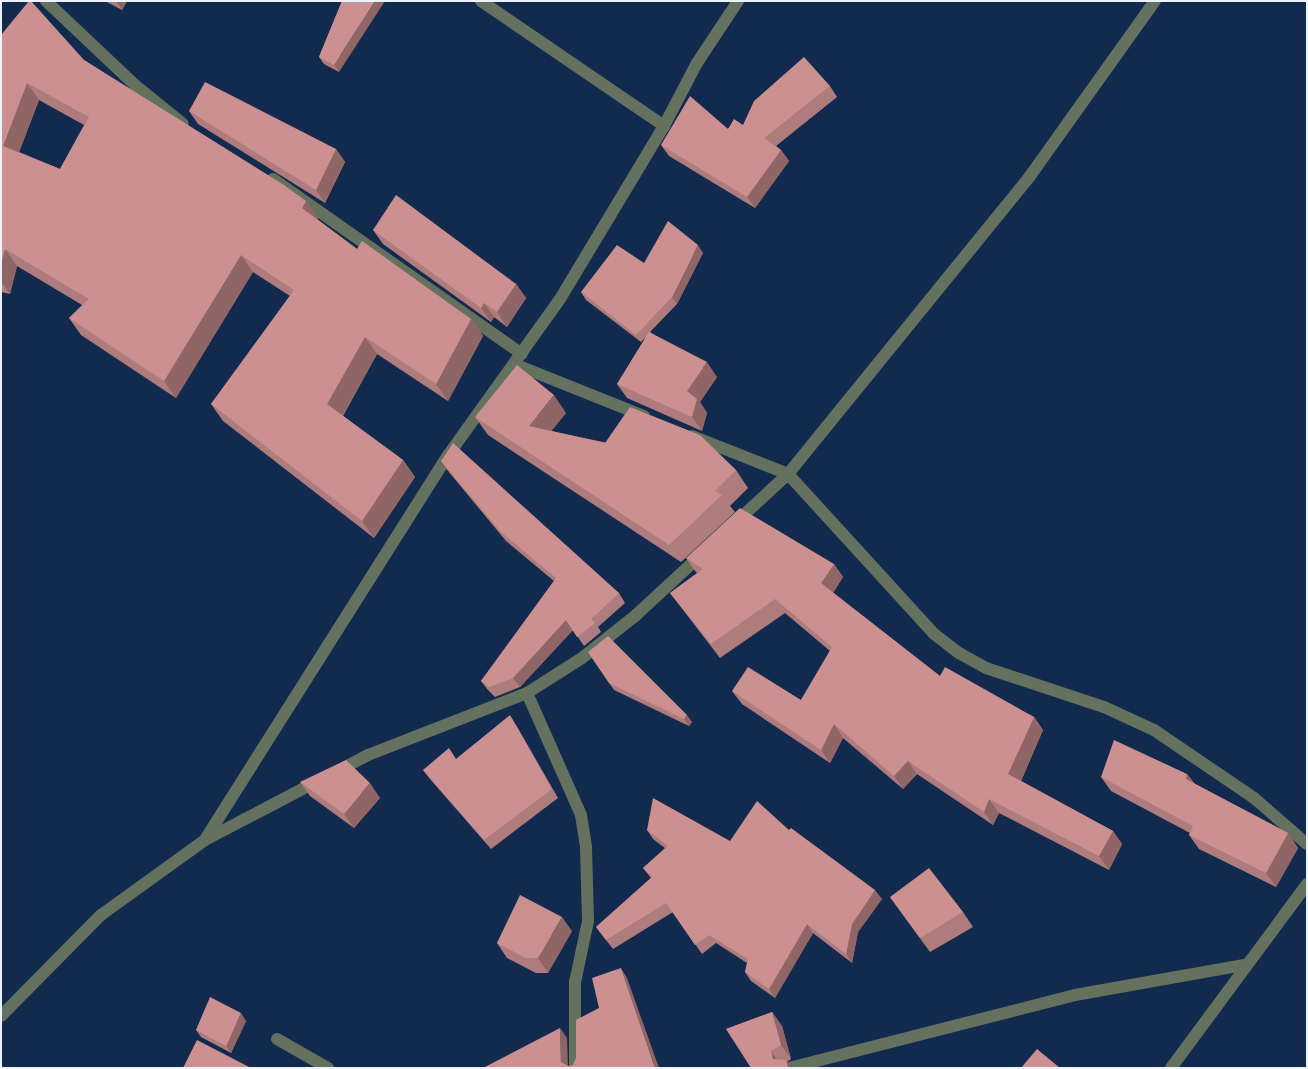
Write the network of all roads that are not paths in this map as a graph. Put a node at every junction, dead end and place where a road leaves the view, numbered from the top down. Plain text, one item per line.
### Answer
1 (46, 1) edge
2 (481, 1) edge
3 (738, 1) edge
4 (1155, 1) edge
5 (664, 126) junction
6 (197, 132) edge
7 (266, 174) edge
8 (522, 354) junction
9 (514, 364) junction
10 (660, 423) edge
11 (678, 430) edge
12 (788, 474) junction
13 (527, 693) junction
14 (205, 840) junction
15 (1307, 844) edge
16 (1307, 884) edge
17 (1244, 965) junction
18 (1, 1016) edge
19 (277, 1039) dead end
20 (328, 1068) edge
21 (575, 1068) edge
22 (789, 1068) edge
23 (1171, 1068) edge

1 - 6 street
2 - 5 street
3 - 5 street
4 - 12 street
5 - 8 street
7 - 8 street
8 - 9 street
9 - 10 street
9 - 14 street
11 - 12 street
12 - 13 street
12 - 15 street
13 - 14 street
13 - 21 street
14 - 18 street
16 - 17 street
17 - 22 street
17 - 23 street
19 - 20 street

